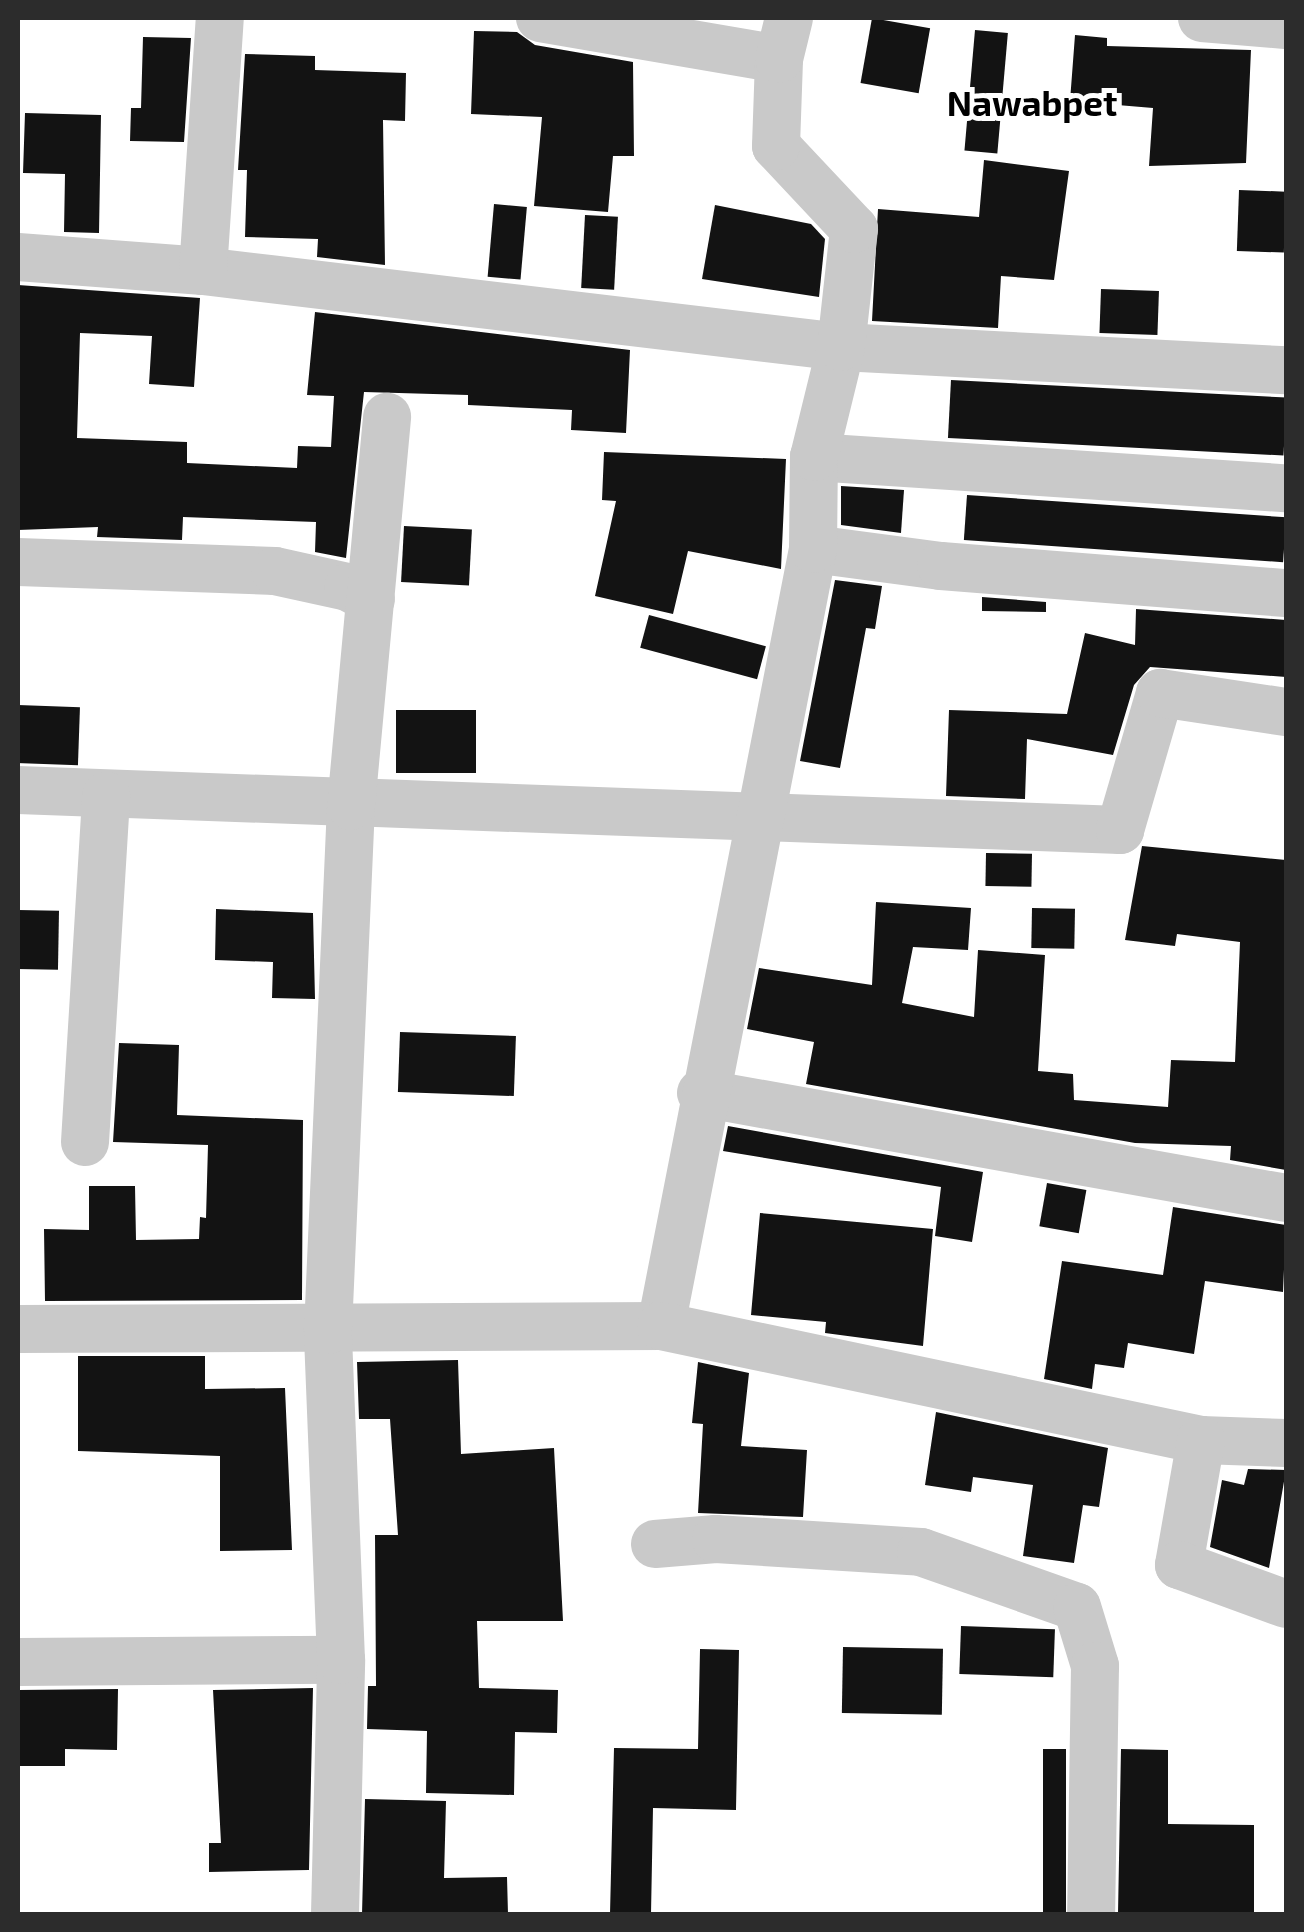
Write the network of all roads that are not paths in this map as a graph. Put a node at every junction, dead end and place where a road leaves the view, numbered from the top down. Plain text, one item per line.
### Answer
1 (220, 18) edge
2 (540, 18) edge
3 (1202, 18) edge
4 (1286, 24) edge
5 (784, 38) edge
6 (18, 257) edge
7 (203, 271) junction
8 (841, 347) junction
9 (1286, 370) edge
10 (387, 417) dead end
11 (814, 457) junction
12 (1286, 488) edge
13 (813, 549) junction
14 (18, 562) edge
15 (1286, 593) edge
16 (370, 599) junction
17 (1286, 712) edge
18 (18, 790) edge
19 (106, 796) junction
20 (352, 806) junction
21 (756, 822) junction
22 (702, 1092) junction
23 (85, 1142) dead end
24 (1286, 1198) edge
25 (661, 1326) junction
26 (18, 1330) edge
27 (328, 1330) junction
28 (1201, 1440) junction
29 (1286, 1443) edge
30 (655, 1544) dead end
31 (1286, 1604) edge
32 (341, 1660) junction
33 (18, 1662) edge
34 (335, 1914) edge
35 (1091, 1914) edge

1 - 7 street
2 - 5 street
3 - 4 street
5 - 8 street
6 - 7 street
7 - 8 street
8 - 9 street
8 - 11 street
10 - 16 street
11 - 12 street
11 - 13 street
13 - 15 street
13 - 21 street
14 - 16 street
16 - 20 street
17 - 21 street
18 - 19 street
19 - 20 street
19 - 23 street
20 - 21 street
20 - 27 street
21 - 22 street
22 - 24 street
22 - 25 street
25 - 27 street
25 - 28 street
26 - 27 street
27 - 32 street
28 - 29 street
28 - 31 street
30 - 35 street
32 - 33 street
32 - 34 street

